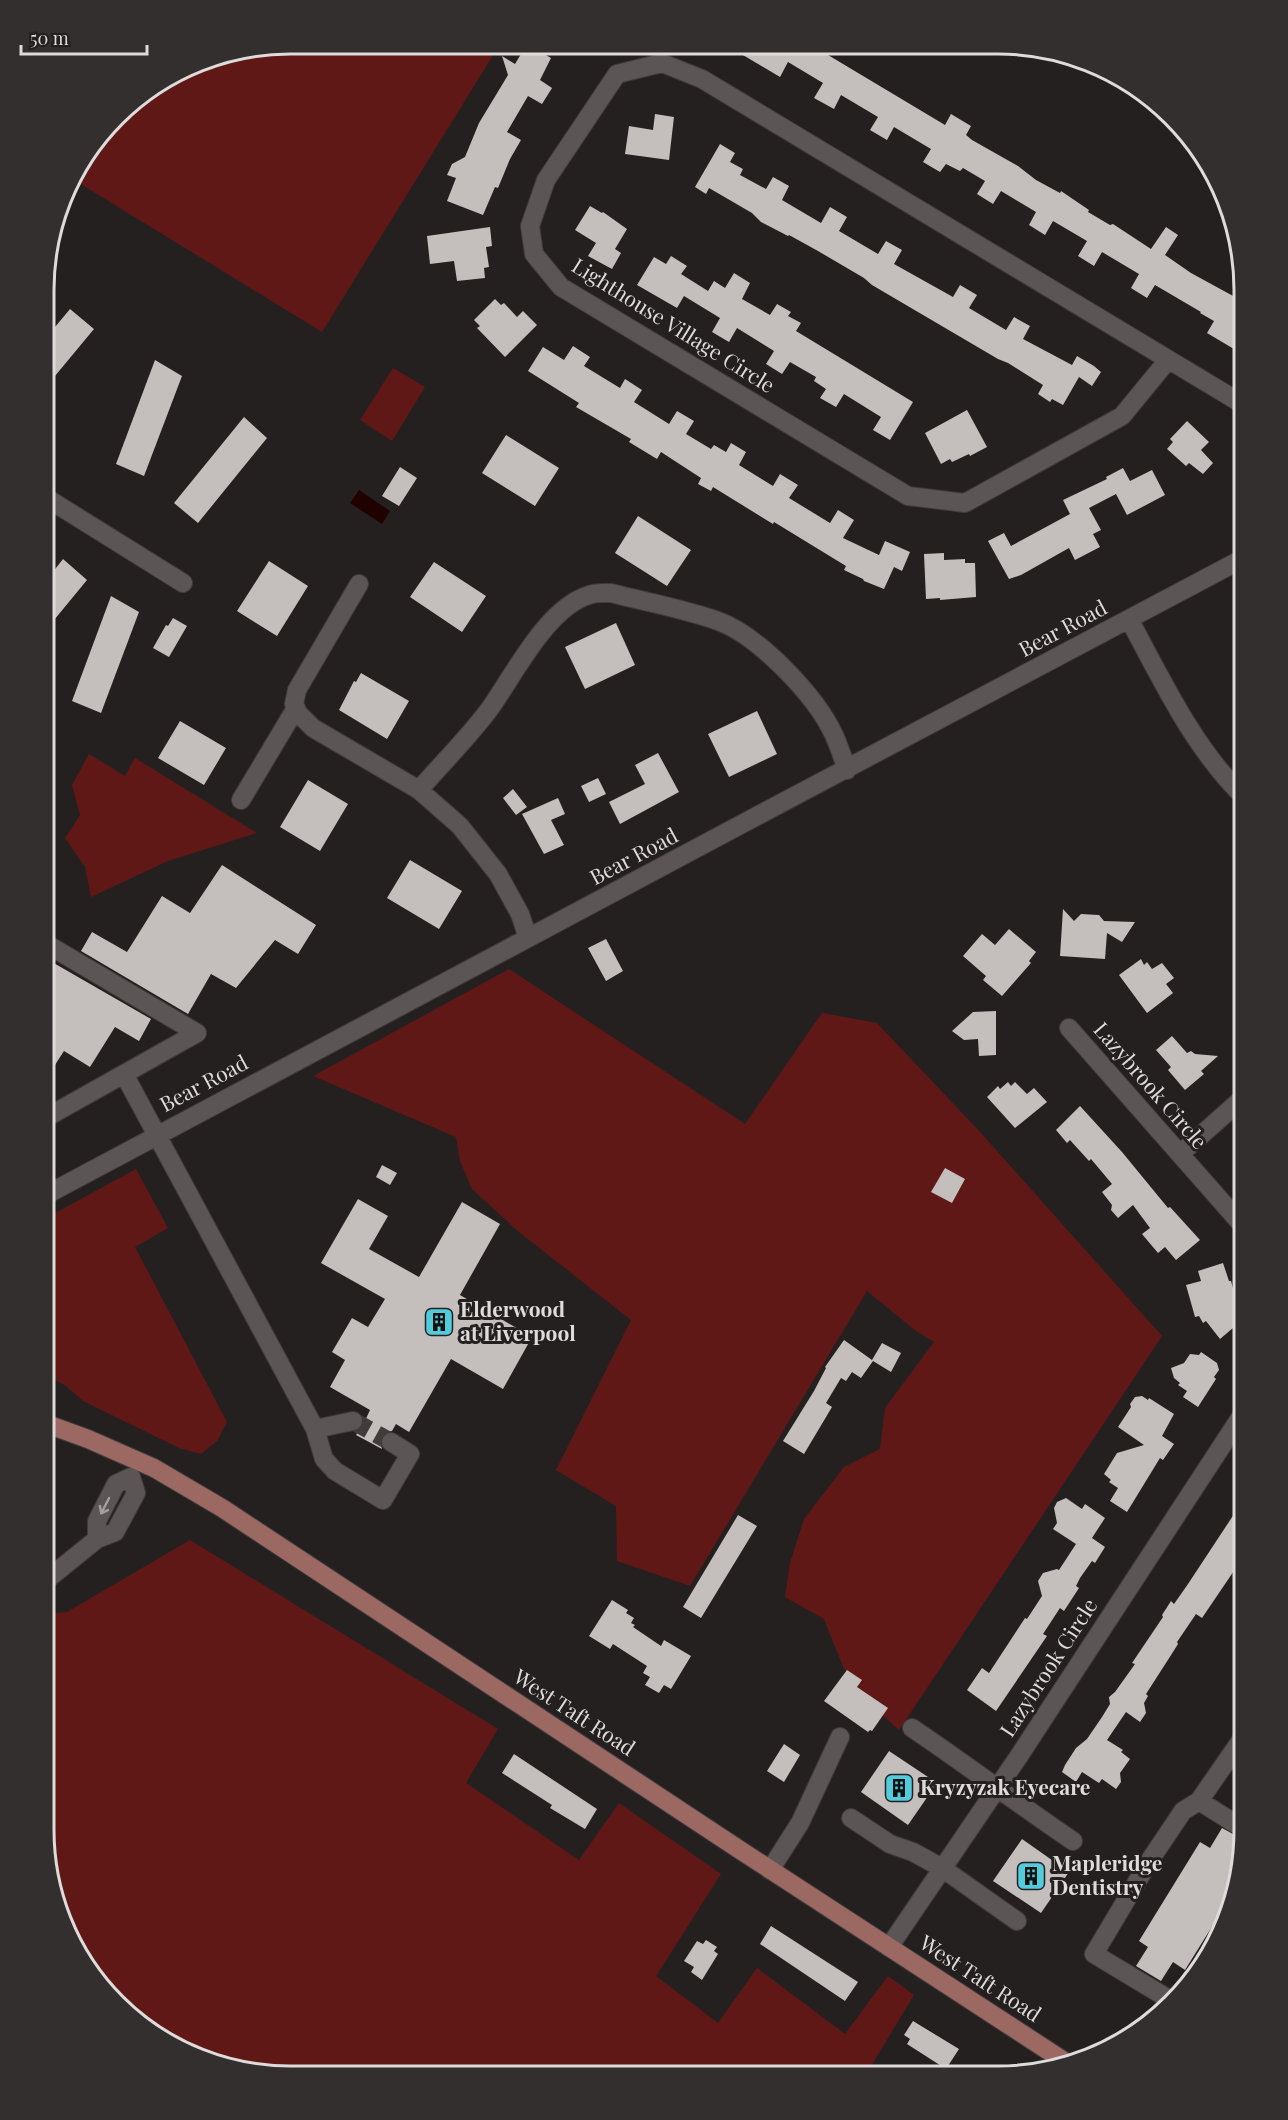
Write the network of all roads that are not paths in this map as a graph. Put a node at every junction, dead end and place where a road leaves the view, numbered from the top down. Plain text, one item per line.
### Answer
1 (1168, 360) junction
2 (1234, 399) edge
3 (54, 503) edge
4 (1234, 563) edge
5 (183, 583) dead end
6 (359, 584) dead end
7 (1129, 619) junction
8 (296, 708) junction
9 (847, 770) junction
10 (1234, 787) edge
11 (419, 790) junction
12 (241, 800) dead end
13 (528, 938) junction
14 (54, 948) edge
15 (1069, 1028) dead end
16 (124, 1074) junction
17 (1234, 1106) edge
18 (54, 1113) edge
19 (156, 1136) junction
20 (1180, 1154) junction
21 (54, 1191) edge
22 (1234, 1216) edge
23 (354, 1421) tunnel mouth
24 (54, 1427) edge
25 (1234, 1427) edge
26 (315, 1429) junction
27 (391, 1442) tunnel mouth
28 (135, 1469) junction
29 (54, 1574) edge
30 (912, 1728) dead end
31 (840, 1737) dead end
32 (1234, 1750) edge
33 (996, 1789) junction
34 (1199, 1801) junction
35 (851, 1818) dead end
36 (1234, 1823) edge
37 (1072, 1840) dead end
38 (942, 1868) junction
39 (770, 1870) junction
40 (1017, 1922) dead end
41 (889, 1947) junction
42 (1165, 1997) edge
43 (1059, 2058) edge

1 - 1 street, Lighthouse Village Circle
1 - 2 street, Lighthouse Village Circle
3 - 5 street
4 - 7 street, Bear Road
6 - 8 street
7 - 9 street, Bear Road
7 - 10 street
8 - 11 street
8 - 12 street
9 - 11 street
9 - 13 street, Bear Road
11 - 13 street
13 - 19 street, Bear Road
14 - 16 street
15 - 20 street, Lazybrook Circle
16 - 18 street
16 - 19 street
17 - 20 street
19 - 21 street, Bear Road
19 - 26 street
20 - 22 street, Lazybrook Circle
23 - 26 street
24 - 28 main road, West Taft Road
25 - 33 street, Lazybrook Circle
26 - 27 street
28 - 29 street
28 - 39 main road, West Taft Road
30 - 33 street
31 - 39 street
32 - 34 street
33 - 37 street
33 - 38 street, Lazybrook Circle
34 - 36 street
34 - 42 street
35 - 38 street
38 - 40 street
38 - 41 street, Lazybrook Circle
39 - 41 main road, West Taft Road
41 - 43 main road, West Taft Road

